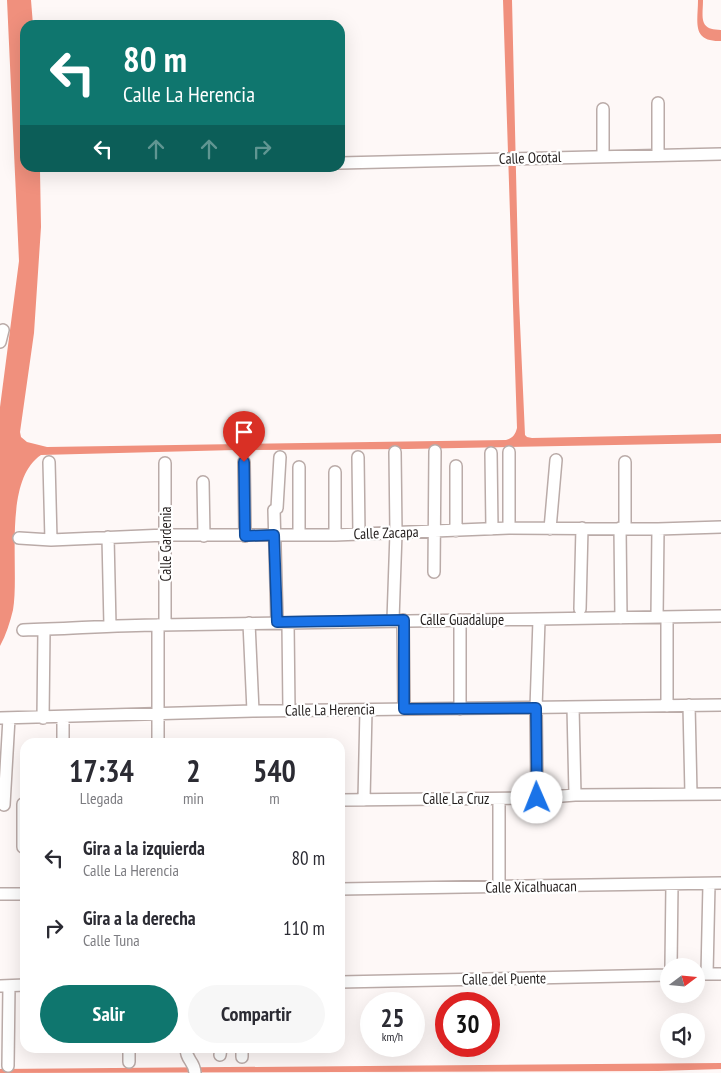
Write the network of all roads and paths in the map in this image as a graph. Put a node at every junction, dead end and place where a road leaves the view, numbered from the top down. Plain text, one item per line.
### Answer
1 (658, 102) dead end
2 (603, 110) dead end
3 (721, 154) edge
4 (658, 155) junction
5 (603, 156) junction
6 (345, 163) edge
7 (3, 330) dead end
8 (0, 342) edge
9 (436, 451) dead end
10 (395, 452) dead end
11 (510, 452) dead end
12 (492, 453) dead end
13 (280, 457) dead end
14 (358, 457) dead end
15 (556, 460) dead end
16 (49, 462) dead end
17 (244, 462) dead end
18 (625, 462) dead end
19 (165, 463) dead end
20 (456, 466) dead end
21 (299, 467) dead end
22 (335, 472) dead end
23 (203, 482) dead end
24 (721, 527) edge
25 (509, 528) junction
26 (582, 528) junction
27 (623, 528) junction
28 (492, 529) junction
29 (550, 529) junction
30 (658, 529) junction
31 (435, 531) junction
32 (456, 531) junction
33 (396, 533) junction
34 (359, 534) junction
35 (166, 535) junction
36 (274, 535) junction
37 (299, 535) junction
38 (335, 535) junction
39 (108, 536) junction
40 (204, 536) junction
41 (245, 536) junction
42 (19, 538) dead end
43 (51, 540) junction
44 (434, 572) dead end
45 (580, 609) dead end
46 (721, 616) edge
47 (662, 617) junction
48 (621, 618) junction
49 (398, 620) junction
50 (460, 620) junction
51 (538, 620) junction
52 (249, 623) junction
53 (282, 623) junction
54 (162, 625) junction
55 (110, 626) junction
56 (23, 630) dead end
57 (44, 630) junction
58 (689, 705) junction
59 (721, 705) edge
60 (667, 706) junction
61 (574, 707) junction
62 (536, 708) junction
63 (404, 709) junction
64 (460, 709) junction
65 (366, 710) junction
66 (253, 711) junction
67 (289, 711) junction
68 (158, 714) junction
69 (63, 717) junction
70 (4, 718) edge
71 (43, 718) junction
72 (63, 738) edge
73 (158, 738) edge
74 (575, 794) junction
75 (691, 794) junction
76 (721, 794) edge
77 (537, 798) junction
78 (499, 799) junction
79 (345, 800) edge
80 (364, 800) junction
81 (20, 804) edge
82 (2, 805) edge
83 (715, 883) edge
84 (672, 884) junction
85 (499, 888) junction
86 (345, 890) edge
87 (0, 894) edge
88 (20, 894) edge
89 (671, 958) edge
90 (704, 958) edge
91 (705, 974) edge
92 (721, 974) edge
93 (660, 975) edge
94 (345, 982) edge
95 (20, 985) edge
96 (5, 986) edge
97 (129, 1053) edge
98 (187, 1053) edge
99 (129, 1062) dead end
100 (8, 1066) dead end
101 (195, 1069) edge

1 - 4 street
2 - 5 street
3 - 4 street, Calle Ocotal
4 - 5 street, Calle Ocotal
5 - 6 street, Calle Ocotal
7 - 8 street
9 - 31 street
10 - 33 street
11 - 25 street
12 - 28 street
13 - 36 street
14 - 34 street
15 - 29 street
16 - 43 street
17 - 41 street
18 - 27 street
19 - 35 street, Calle Gardenia
20 - 32 street
21 - 37 street
22 - 38 street
23 - 40 street
24 - 30 street, Calle Zacapa
25 - 28 street, Calle Zacapa
25 - 29 street, Calle Zacapa
26 - 27 street, Calle Zacapa
26 - 29 street, Calle Zacapa
26 - 45 street
27 - 30 street, Calle Zacapa
27 - 48 street
28 - 32 street, Calle Zacapa
30 - 47 street
31 - 32 street, Calle Zacapa
31 - 33 street, Calle Zacapa
31 - 44 street
33 - 34 street, Calle Zacapa
33 - 49 street
34 - 38 street, Calle Zacapa
35 - 39 street, Calle Zacapa
35 - 40 street, Calle Zacapa
35 - 54 street, Calle Gardenia
36 - 37 street, Calle Zacapa
36 - 41 street, Calle Zacapa
36 - 53 street
37 - 38 street, Calle Zacapa
39 - 43 street, Calle Zacapa
39 - 55 street
40 - 41 street, Calle Zacapa
42 - 43 street, Calle Zacapa
46 - 47 street, Calle Guadalupe
47 - 48 street, Calle Guadalupe
47 - 60 street
48 - 51 street, Calle Guadalupe
49 - 50 street, Calle Guadalupe
49 - 53 street, Calle Guadalupe
49 - 63 street
50 - 51 street, Calle Guadalupe
50 - 64 street
51 - 62 street
52 - 53 street, Calle Guadalupe
52 - 54 street, Calle Guadalupe
52 - 66 street
53 - 67 street
54 - 55 street, Calle Guadalupe
54 - 68 street, Calle Gardenia
55 - 57 street, Calle Guadalupe
56 - 57 street, Calle Guadalupe
57 - 71 street
58 - 59 street, Calle La Herencia
58 - 60 street, Calle La Herencia
58 - 75 street
60 - 61 street, Calle La Herencia
61 - 62 street, Calle La Herencia
61 - 74 street
62 - 64 street, Calle La Herencia
62 - 77 street
63 - 64 street, Calle La Herencia
63 - 65 street, Calle La Herencia
65 - 67 street, Calle La Herencia
65 - 80 street
66 - 67 street, Calle La Herencia
66 - 68 street, Calle La Herencia
68 - 69 street, Calle La Herencia
68 - 73 street, Calle Gardenia
69 - 71 street, Calle La Herencia
69 - 72 street
70 - 71 street, Calle La Herencia
70 - 82 street
74 - 75 street, Calle La Cruz
74 - 77 street, Calle La Cruz
75 - 76 street, Calle La Cruz
77 - 78 street, Calle La Cruz
78 - 80 street, Calle La Cruz
78 - 85 street
79 - 80 street, Calle La Cruz
81 - 82 street
83 - 84 street, Calle Xicalhuacan
83 - 90 street
84 - 85 street, Calle Xicalhuacan
84 - 89 street
85 - 86 street, Calle Xicalhuacan
87 - 88 street
91 - 92 street
93 - 94 street, Calle del Puente
95 - 96 street
96 - 100 street
97 - 99 street
98 - 101 street

